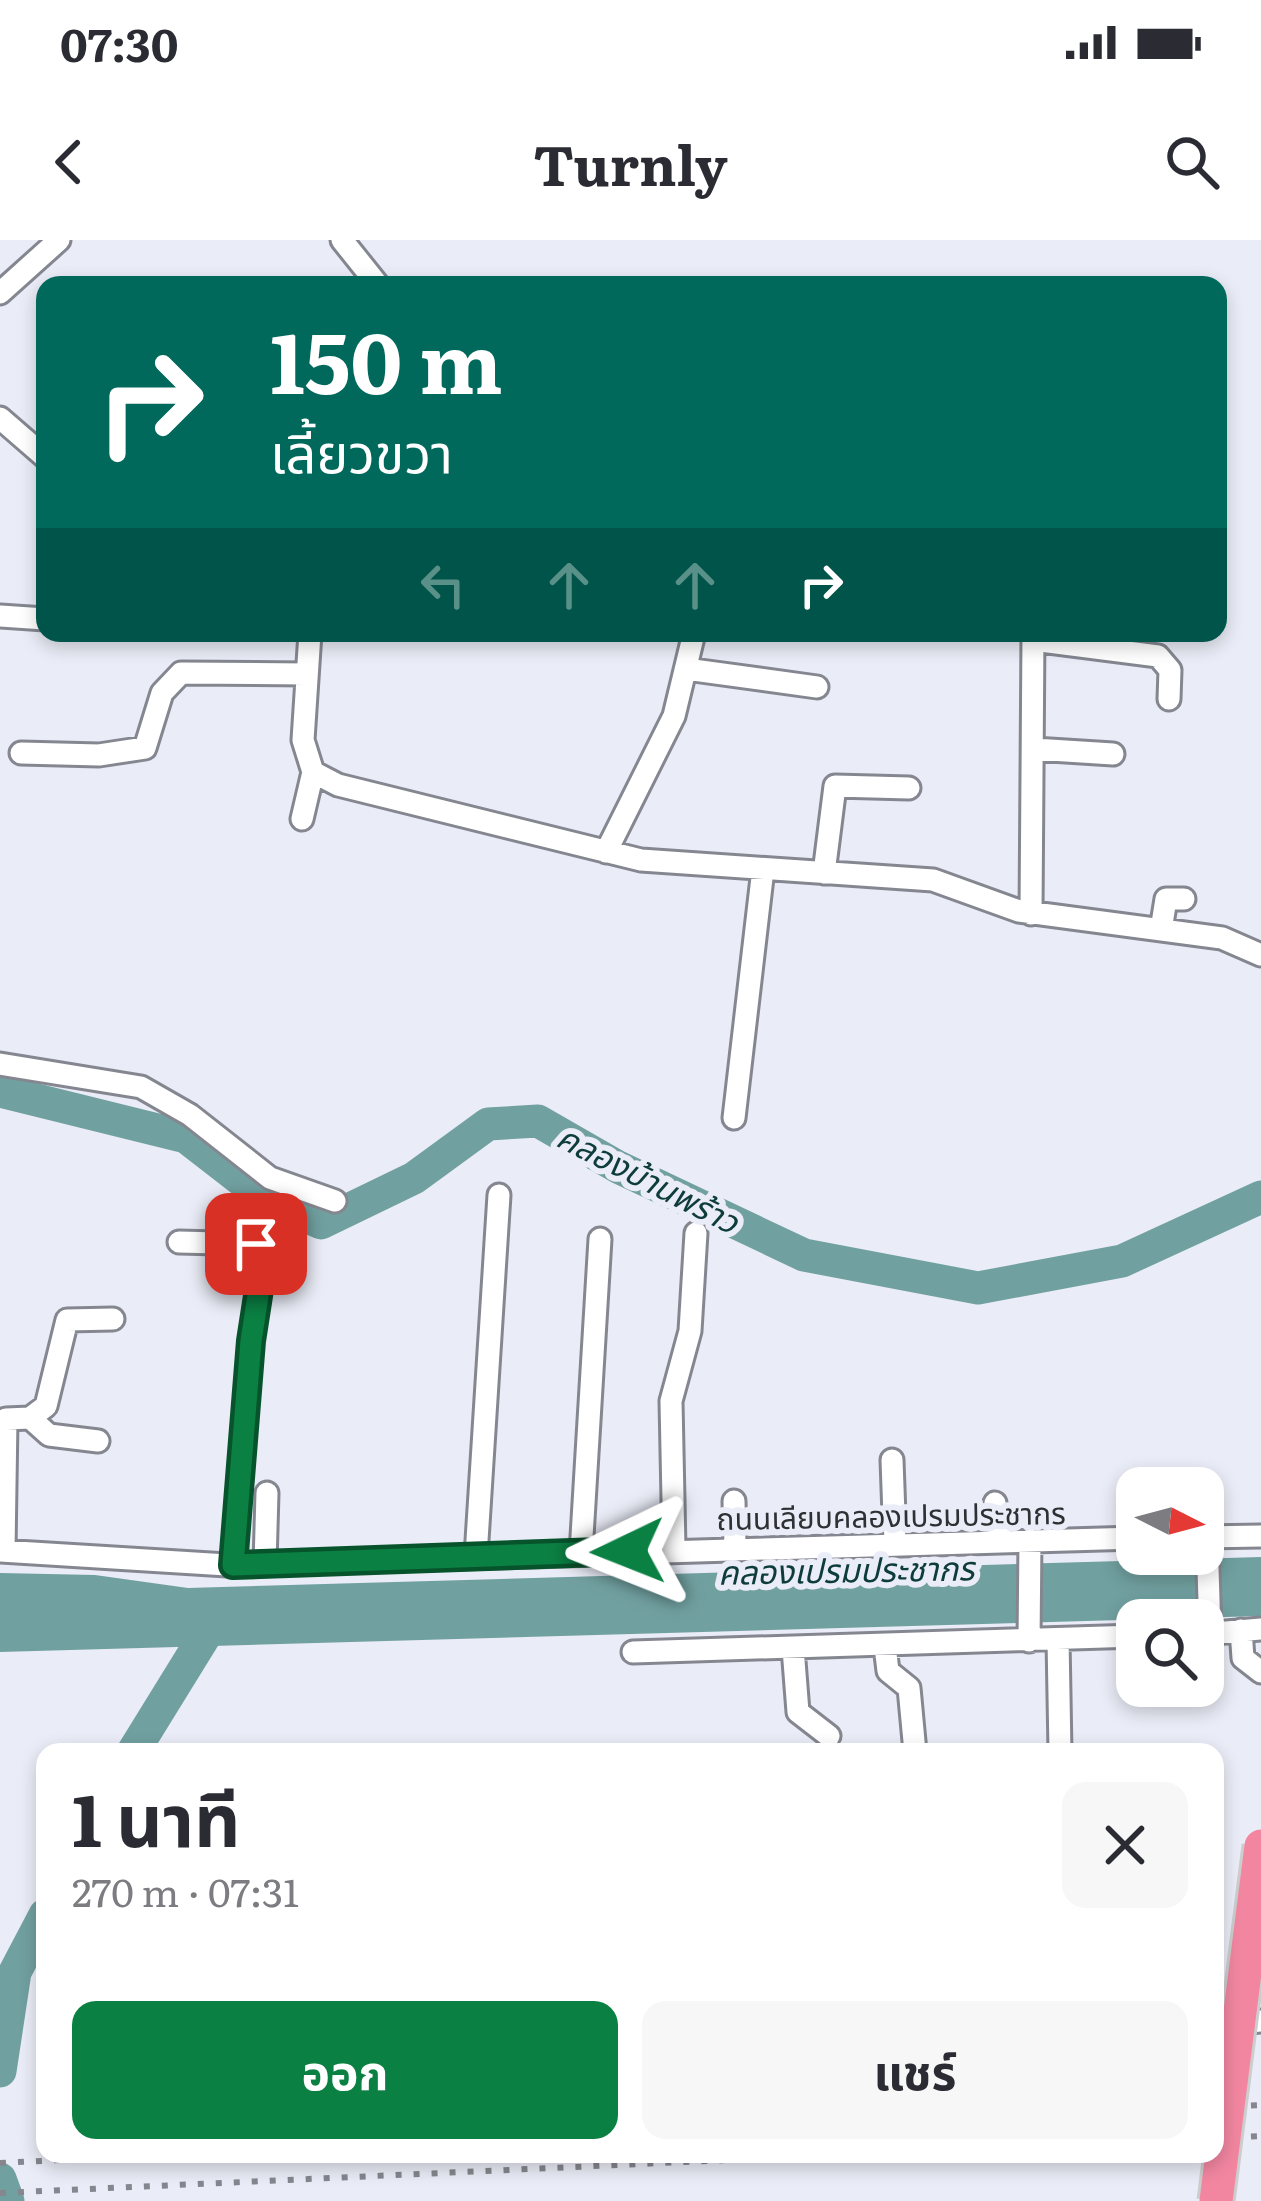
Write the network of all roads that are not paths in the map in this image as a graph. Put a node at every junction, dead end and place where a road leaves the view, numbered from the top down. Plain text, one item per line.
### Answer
1 (59, 240) edge
2 (342, 240) edge
3 (371, 276) edge
4 (6, 280) edge
5 (0, 418) edge
6 (36, 449) edge
7 (0, 616) edge
8 (36, 618) edge
9 (309, 642) edge
10 (692, 642) edge
11 (1033, 642) edge
12 (1117, 642) edge
13 (686, 669) junction
14 (307, 674) junction
15 (817, 687) dead end
16 (1169, 699) dead end
17 (1034, 749) junction
18 (21, 753) dead end
19 (1113, 754) dead end
20 (313, 772) junction
21 (909, 788) dead end
22 (302, 819) dead end
23 (606, 852) junction
24 (763, 869) junction
25 (824, 873) junction
26 (1184, 899) dead end
27 (1031, 914) junction
28 (1161, 929) junction
29 (1261, 955) edge
30 (0, 1064) edge
31 (734, 1118) dead end
32 (500, 1196) dead end
33 (335, 1201) dead end
34 (696, 1233) dead end
35 (600, 1239) dead end
36 (178, 1241) dead end
37 (113, 1318) dead end
38 (30, 1418) junction
39 (3, 1419) edge
40 (98, 1441) dead end
41 (892, 1460) dead end
42 (267, 1493) dead end
43 (734, 1501) dead end
44 (995, 1503) dead end
45 (1261, 1536) edge
46 (1000, 1540) junction
47 (1116, 1540) edge
48 (1224, 1541) edge
49 (895, 1543) junction
50 (736, 1547) junction
51 (1029, 1548) junction
52 (674, 1549) junction
53 (2, 1551) edge
54 (581, 1552) junction
55 (476, 1556) junction
56 (265, 1564) junction
57 (233, 1565) junction
58 (1251, 1630) edge
59 (1028, 1635) junction
60 (1116, 1637) edge
61 (1058, 1639) junction
62 (885, 1646) junction
63 (794, 1648) junction
64 (633, 1652) dead end
65 (1261, 1672) edge
66 (829, 1736) dead end
67 (913, 1743) edge
68 (1060, 1743) edge
69 (1261, 1846) edge
70 (1261, 2021) edge
71 (1224, 2025) edge
72 (1224, 2138) edge
73 (1221, 2163) edge
74 (1216, 2201) edge

1 - 4 street
2 - 3 street
5 - 6 street
7 - 8 street
9 - 14 street
10 - 13 street
11 - 17 street
12 - 16 street
13 - 15 street
13 - 23 street
14 - 18 street
14 - 20 street
17 - 19 street
17 - 27 street
20 - 22 street
20 - 23 street
21 - 25 street
23 - 24 street
24 - 25 street
24 - 31 street
25 - 27 street
26 - 28 street
27 - 28 street
28 - 29 street
30 - 33 street
32 - 55 street
34 - 52 street
35 - 54 street
36 - 57 street
37 - 38 street
38 - 39 street
38 - 40 street
39 - 53 street
41 - 49 street
42 - 56 street
43 - 50 street
44 - 46 street
45 - 48 street
46 - 49 street, ถนนเลียบคลองเปรมประชากร
46 - 51 street, ถนนเลียบคลองเปรมประชากร
47 - 51 street, ถนนเลียบคลองเปรมประชากร
49 - 50 street, ถนนเลียบคลองเปรมประชากร
50 - 52 street, ถนนเลียบคลองเปรมประชากร
51 - 59 street
52 - 54 street, ถนนเลียบคลองเปรมประชากร
53 - 57 street, ถนนเลียบคลองเปรมประชากร
54 - 55 street, ถนนเลียบคลองเปรมประชากร
55 - 56 street, ถนนเลียบคลองเปรมประชากร
56 - 57 street, ถนนเลียบคลองเปรมประชากร
58 - 65 street
59 - 61 street
59 - 62 street
60 - 61 street
61 - 68 street
62 - 63 street
62 - 67 street
63 - 64 street
63 - 66 street
69 - 72 highway, bridge
70 - 71 street
73 - 74 highway, bridge

